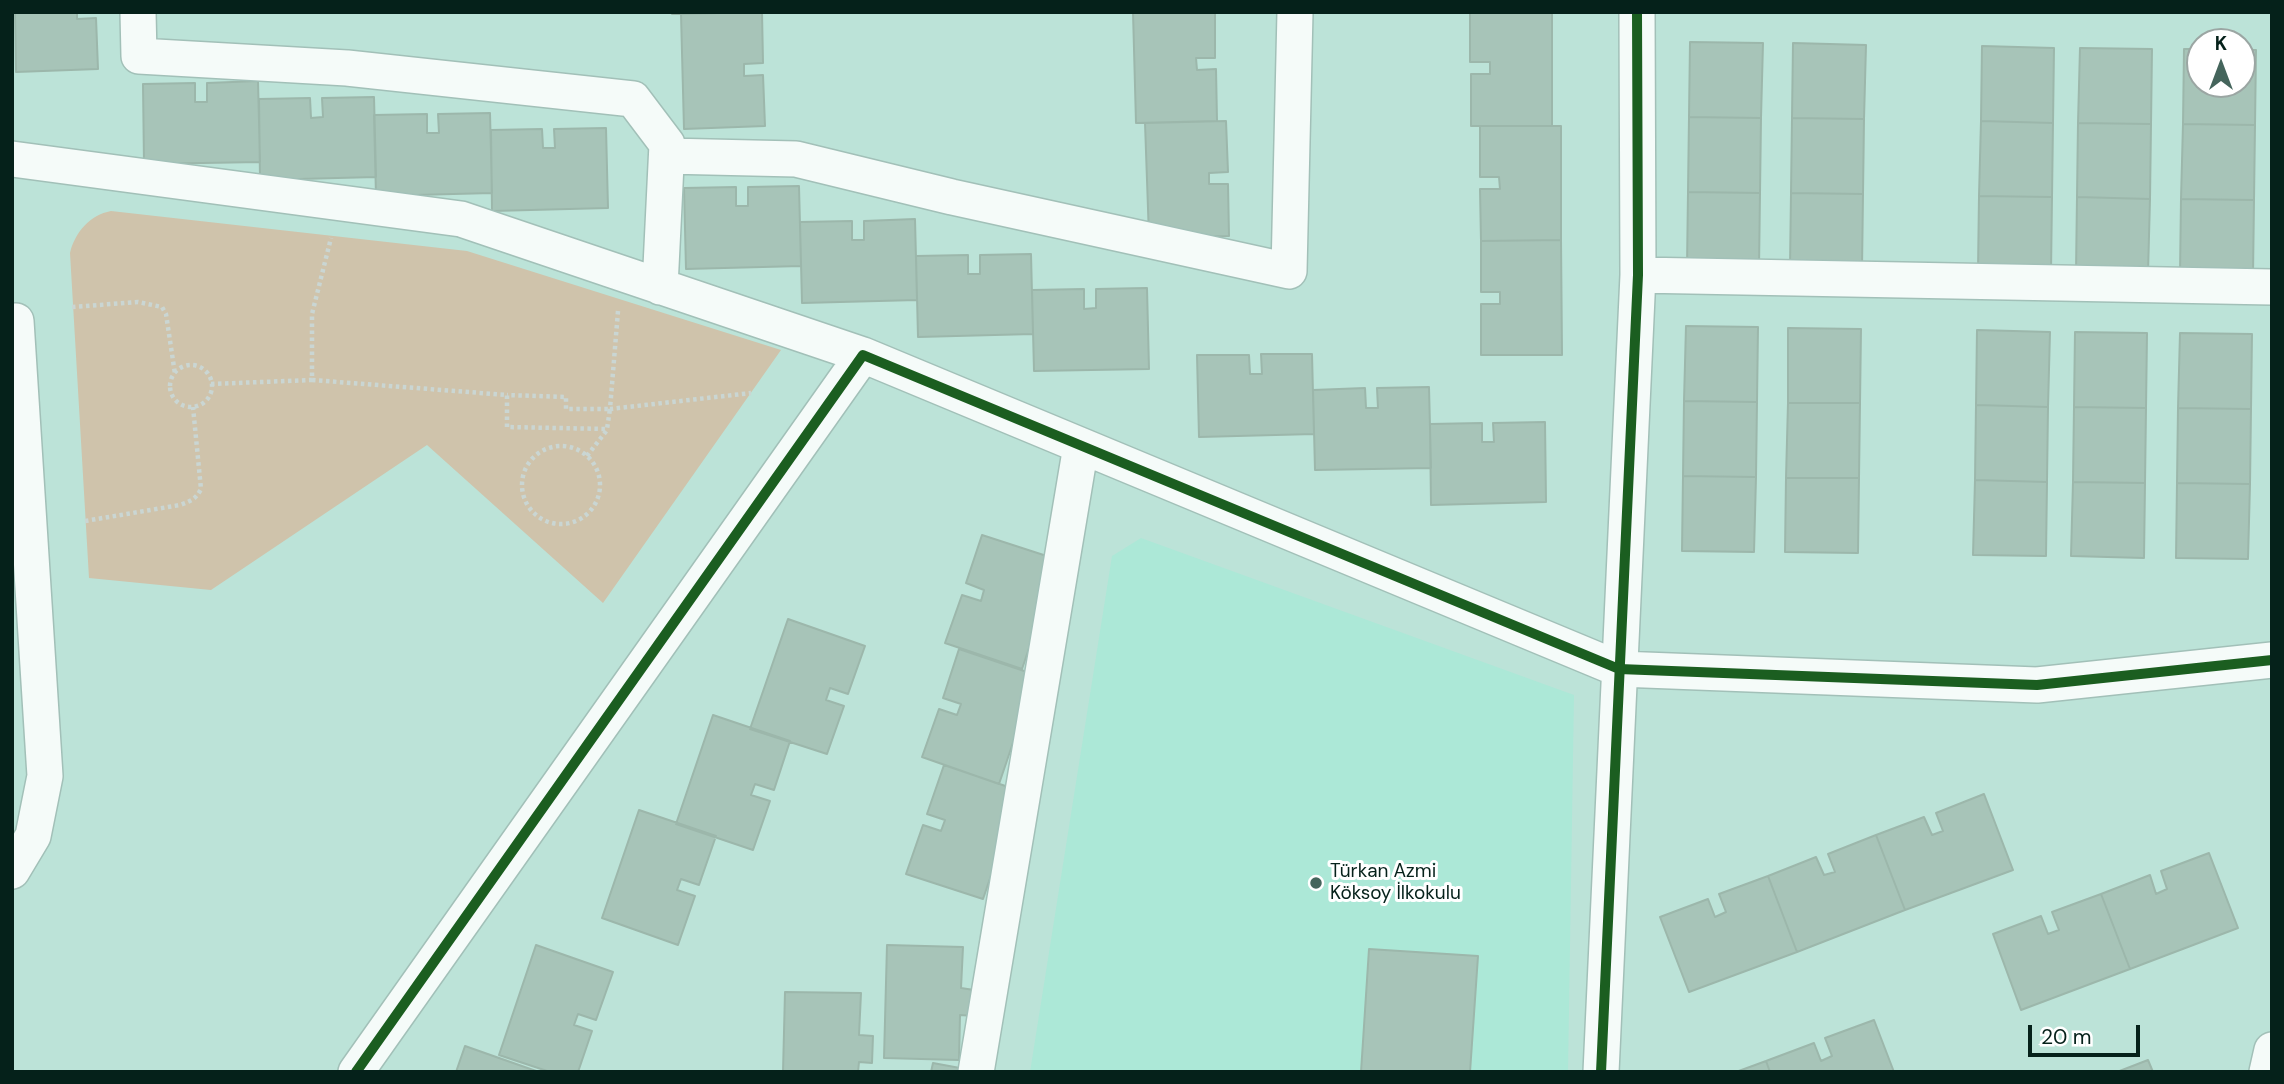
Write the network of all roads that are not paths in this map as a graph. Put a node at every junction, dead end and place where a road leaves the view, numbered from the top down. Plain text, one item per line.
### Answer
1 (138, 12) edge
2 (1295, 12) edge
3 (1637, 12) edge
4 (667, 156) junction
5 (12, 159) edge
6 (1638, 275) junction
7 (660, 287) junction
8 (2272, 287) edge
9 (13, 311) edge
10 (863, 355) junction
11 (1081, 446) junction
12 (2272, 660) edge
13 (1619, 669) junction
14 (12, 871) edge
15 (2272, 1050) edge
16 (356, 1072) edge
17 (976, 1072) edge
18 (1601, 1072) edge
19 (2267, 1072) edge

1 - 4 street
2 - 4 street
3 - 6 street
4 - 7 street
5 - 7 street
6 - 8 street
6 - 13 street
7 - 10 street
9 - 14 street
10 - 11 street
10 - 16 street
11 - 13 street
11 - 17 street
12 - 13 street
13 - 18 street
15 - 19 street

